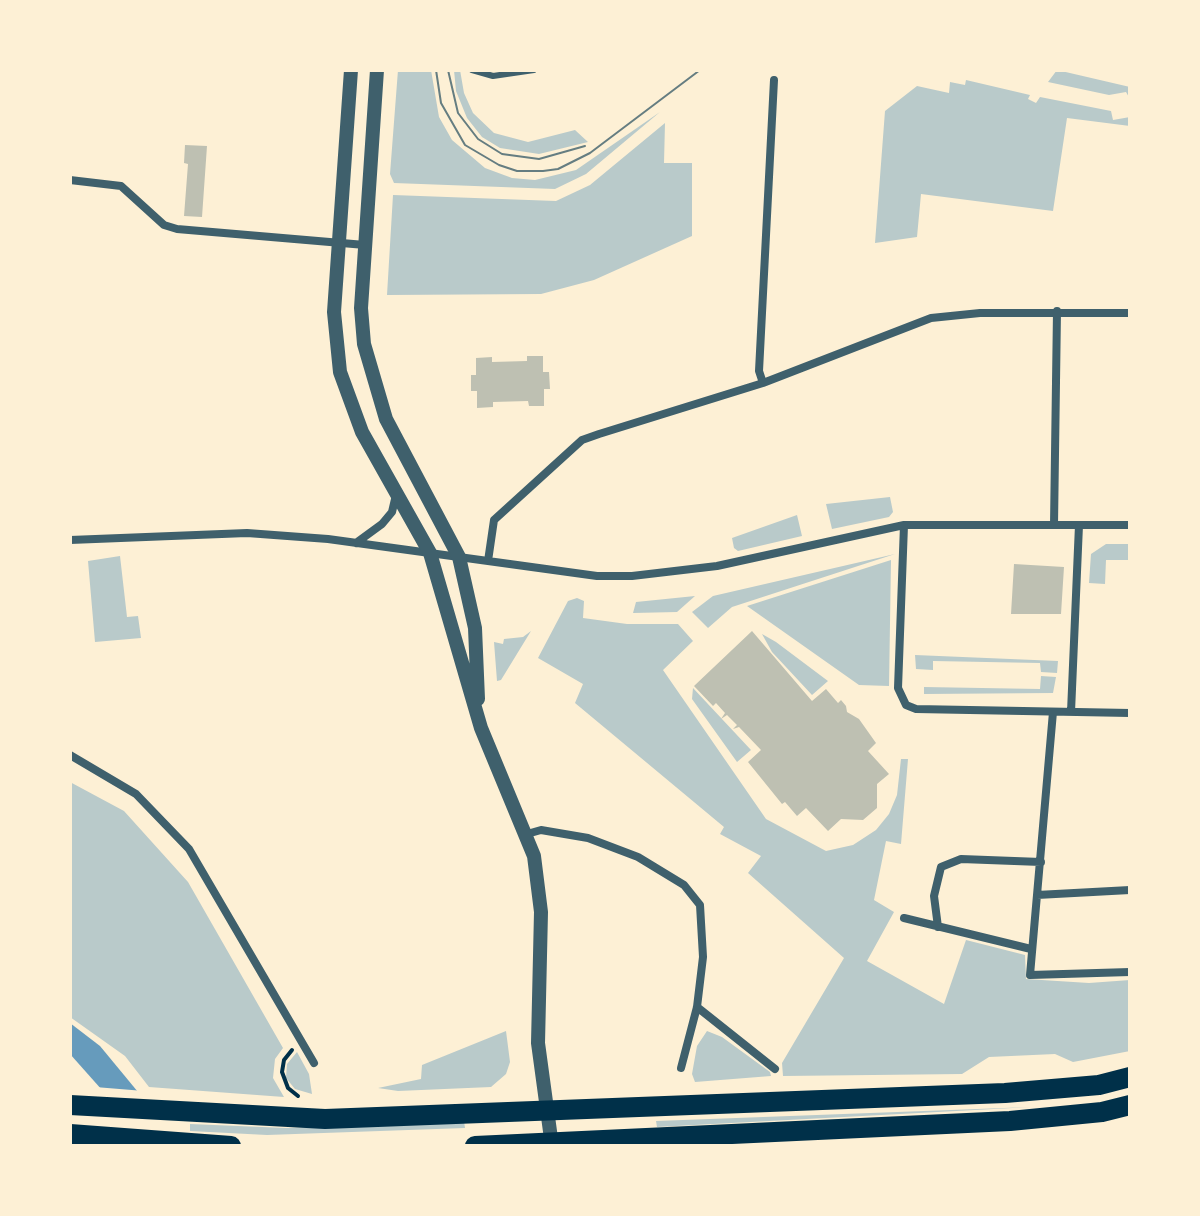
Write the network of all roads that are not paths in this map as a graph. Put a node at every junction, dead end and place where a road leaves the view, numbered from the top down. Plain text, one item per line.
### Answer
1 (351, 70) edge
2 (377, 70) edge
3 (472, 70) edge
4 (534, 70) edge
5 (774, 80) dead end
6 (70, 180) edge
7 (337, 242) junction
8 (365, 245) junction
9 (1057, 311) junction
10 (1130, 313) edge
11 (763, 383) junction
12 (396, 495) junction
13 (904, 525) junction
14 (1054, 525) junction
15 (1079, 525) junction
16 (1130, 525) edge
17 (70, 540) edge
18 (356, 543) junction
19 (430, 553) junction
20 (459, 557) junction
21 (488, 561) junction
22 (1053, 712) junction
23 (1071, 712) junction
24 (1130, 713) edge
25 (481, 728) junction
26 (70, 755) edge
27 (527, 834) junction
28 (1041, 862) junction
29 (1130, 890) edge
30 (1037, 895) junction
31 (904, 918) dead end
32 (938, 927) junction
33 (1031, 949) junction
34 (1130, 972) edge
35 (697, 1007) junction
36 (314, 1063) dead end
37 (681, 1068) dead end
38 (775, 1069) dead end
39 (1130, 1077) edge
40 (70, 1105) edge
41 (1130, 1105) edge
42 (545, 1109) junction
43 (70, 1134) edge
44 (744, 1140) edge
45 (622, 1143) edge
46 (205, 1144) edge
47 (556, 1144) edge
48 (70, 1146) edge
49 (231, 1146) edge
50 (475, 1146) edge

1 - 7 street
2 - 8 street
3 - 4 lane
5 - 11 street
6 - 7 street
7 - 8 street
7 - 12 street
8 - 20 street
9 - 10 street
9 - 11 street
9 - 14 street
11 - 21 street
12 - 18 street
12 - 19 street
13 - 14 street
13 - 21 street
13 - 22 street
14 - 15 street
15 - 16 street
15 - 23 street
17 - 18 street
18 - 19 street
19 - 20 street
19 - 25 street
20 - 21 street
20 - 25 street
22 - 23 street
22 - 28 street
23 - 24 street
25 - 27 street
26 - 36 street
27 - 35 street
27 - 42 street
28 - 30 street
28 - 32 street
29 - 30 street
30 - 33 street
31 - 32 street
32 - 33 street
33 - 34 street
35 - 37 street
35 - 38 street
39 - 42 main road
40 - 42 main road
41 - 44 main road
42 - 47 street
43 - 46 main road
43 - 48 street
44 - 45 main road
45 - 47 main road
46 - 49 main road
47 - 50 main road

